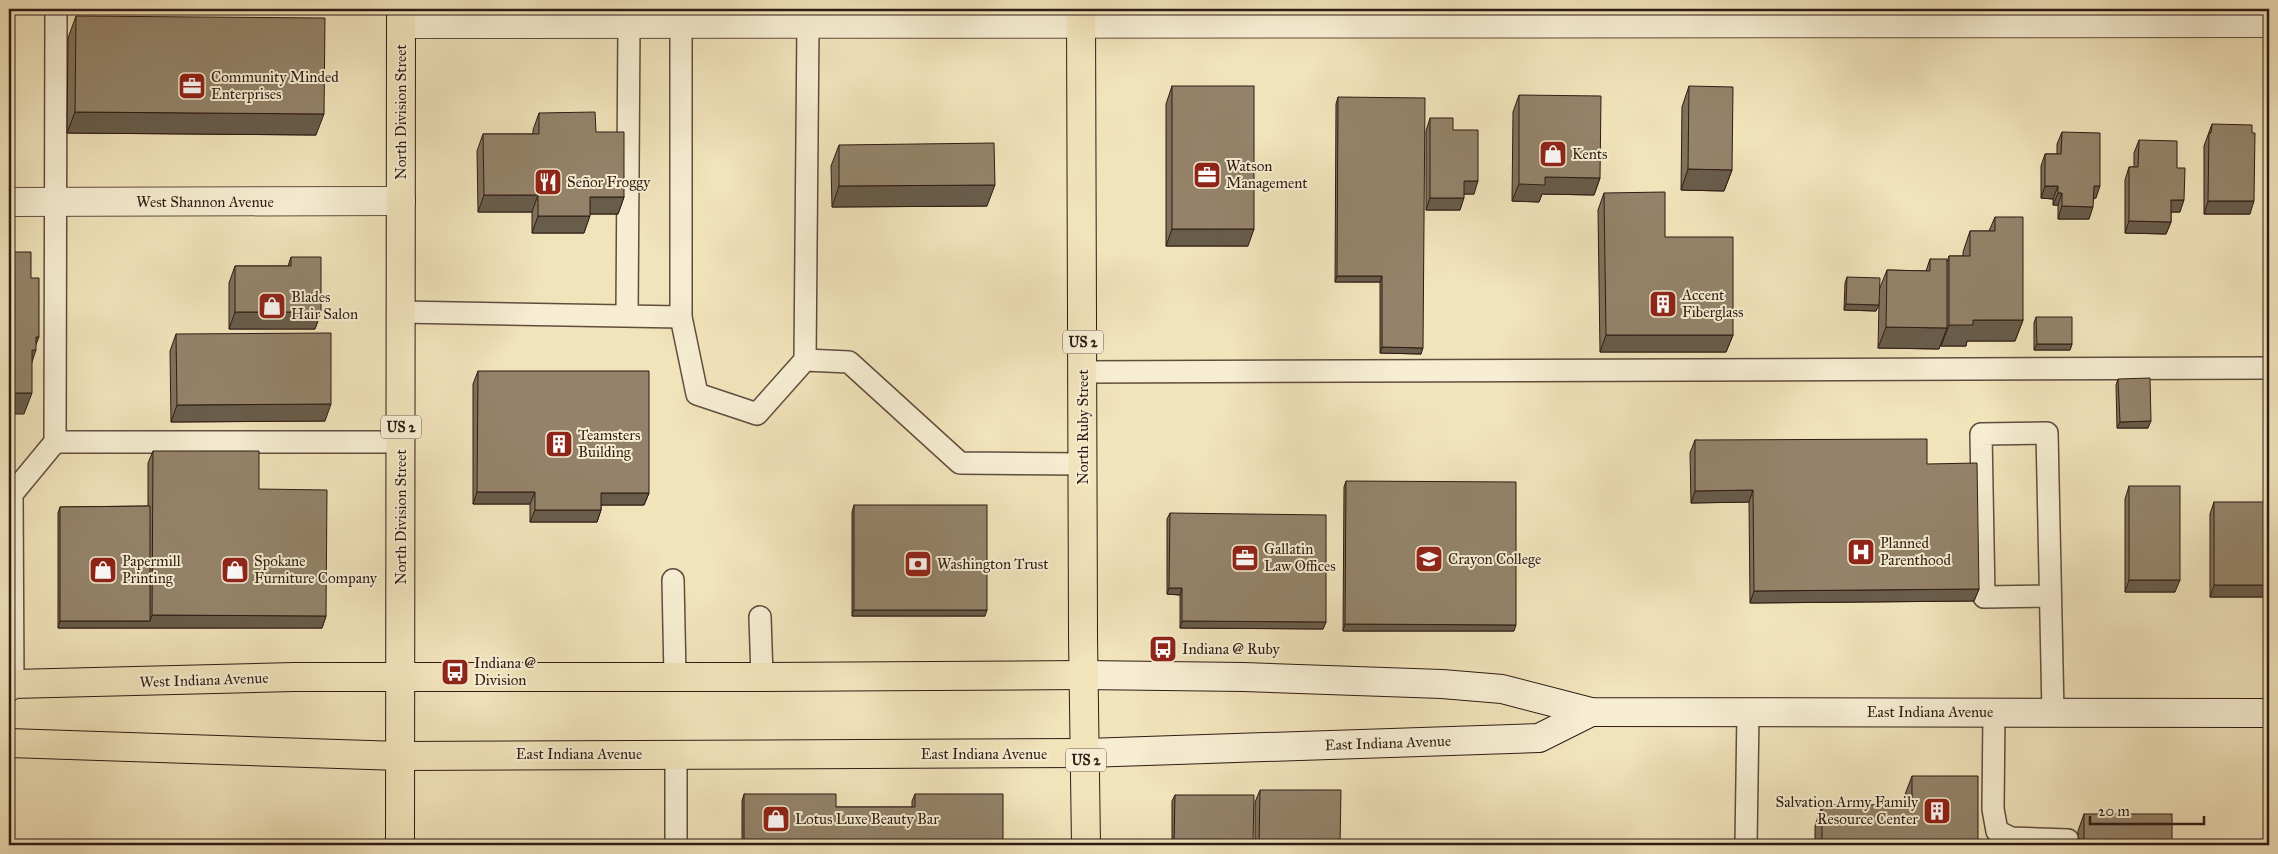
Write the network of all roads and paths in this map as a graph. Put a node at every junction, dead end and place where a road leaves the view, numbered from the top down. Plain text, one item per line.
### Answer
1 (56, 9) edge
2 (402, 16) edge
3 (1081, 16) edge
4 (1566, 17) edge
5 (2269, 23) edge
6 (629, 24) junction
7 (681, 24) junction
8 (808, 24) junction
9 (401, 201) junction
10 (9, 202) edge
11 (54, 202) junction
12 (401, 312) junction
13 (627, 315) junction
14 (681, 317) junction
15 (805, 360) junction
16 (2269, 368) edge
17 (1083, 372) junction
18 (55, 442) junction
19 (401, 442) junction
20 (1083, 464) junction
21 (673, 580) dead end
22 (2050, 596) junction
23 (760, 617) dead end
24 (1084, 675) junction
25 (401, 677) junction
26 (675, 677) junction
27 (762, 677) junction
28 (11, 685) edge
29 (1591, 712) junction
30 (1748, 712) junction
31 (1994, 712) junction
32 (2053, 712) junction
33 (2269, 713) edge
34 (9, 743) edge
35 (1086, 753) junction
36 (676, 754) junction
37 (400, 756) junction
38 (2068, 840) dead end
39 (400, 845) edge
40 (676, 845) edge
41 (1086, 845) edge
42 (1746, 845) edge

1 - 11 lane
2 - 6 street
2 - 9 main road, North Division Street / US 2
3 - 4 street
3 - 8 street
3 - 17 main road, North Ruby Street / US 2
4 - 5 street
6 - 7 street
6 - 13 lane
7 - 8 street
7 - 14 lane
8 - 15 lane
9 - 11 street, West Shannon Avenue
9 - 12 main road, North Division Street / US 2
10 - 11 street, West Shannon Avenue
11 - 18 lane
12 - 13 lane
12 - 19 main road, North Division Street / US 2
13 - 14 lane
14 - 15 lane
15 - 20 lane
16 - 17 lane
17 - 20 main road, North Ruby Street / US 2
18 - 19 lane
18 - 28 lane
19 - 25 main road, North Division Street / US 2
20 - 24 main road, North Ruby Street / US 2
21 - 26 lane
22 - 22 lane
22 - 32 lane
23 - 27 lane
24 - 27 main road, East Indiana Avenue
24 - 29 street, East Indiana Avenue
24 - 35 main road, North Ruby Street / US 2
25 - 26 main road, East Indiana Avenue
25 - 28 main road, West Indiana Avenue
25 - 37 main road, North Division Street / US 2
26 - 27 main road, East Indiana Avenue
29 - 30 street, East Indiana Avenue
29 - 35 street, East Indiana Avenue
30 - 31 street, East Indiana Avenue
30 - 42 lane
31 - 32 street, East Indiana Avenue
31 - 38 lane
32 - 33 street, East Indiana Avenue
34 - 37 main road
35 - 36 main road, East Indiana Avenue
35 - 41 main road, North Ruby Street / US 2
36 - 37 main road, East Indiana Avenue
36 - 40 lane
37 - 39 main road, North Division Street / US 2

